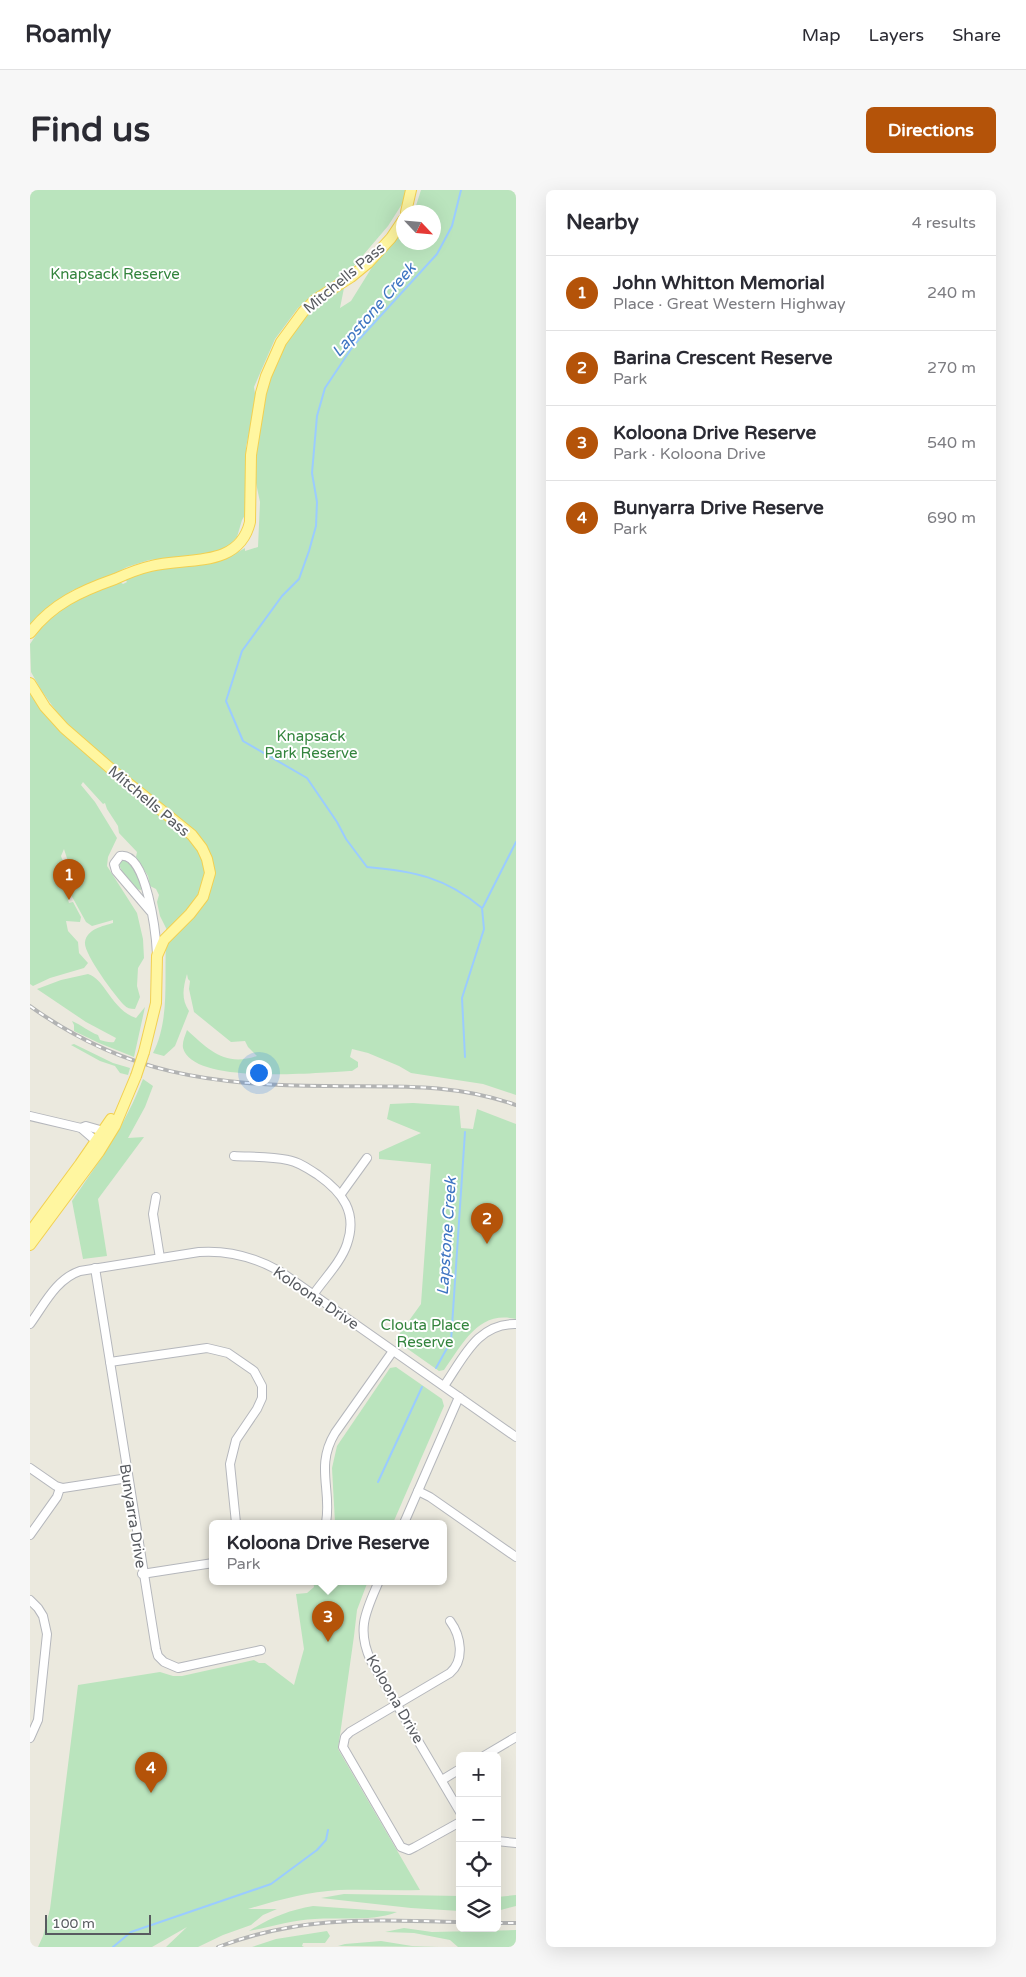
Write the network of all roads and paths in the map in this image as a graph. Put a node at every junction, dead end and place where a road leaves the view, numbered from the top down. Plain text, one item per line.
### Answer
1 (411, 190) edge
2 (408, 205) edge
3 (396, 231) edge
4 (30, 633) edge
5 (30, 683) edge
6 (151, 912) junction
7 (157, 956) junction
8 (30, 1116) edge
9 (80, 1128) junction
10 (107, 1132) junction
11 (96, 1141) junction
12 (234, 1156) dead end
13 (367, 1158) dead end
14 (341, 1194) junction
15 (156, 1197) dead end
16 (30, 1232) edge
17 (30, 1245) edge
18 (160, 1258) junction
19 (95, 1268) junction
20 (313, 1295) junction
21 (30, 1324) edge
22 (516, 1324) edge
23 (393, 1351) junction
24 (110, 1362) junction
25 (444, 1386) junction
26 (459, 1397) junction
27 (516, 1437) edge
28 (30, 1468) edge
29 (128, 1478) junction
30 (60, 1488) junction
31 (418, 1491) junction
32 (236, 1520) edge
33 (326, 1520) edge
34 (405, 1520) edge
35 (30, 1535) edge
36 (516, 1557) edge
37 (209, 1564) edge
38 (142, 1574) junction
39 (377, 1585) edge
40 (30, 1600) edge
41 (450, 1621) dead end
42 (261, 1650) dead end
43 (397, 1704) junction
44 (516, 1737) edge
45 (30, 1738) edge
46 (491, 1752) edge
47 (456, 1772) edge
48 (442, 1780) junction
49 (456, 1805) edge
50 (456, 1824) edge
51 (501, 1841) edge
52 (516, 1843) edge

1 - 2 main road
3 - 4 main road, Mitchells Pass
5 - 7 main road, Mitchells Pass
6 - 6 street
6 - 7 street
7 - 10 main road, bridge
8 - 9 street
9 - 10 street
9 - 11 street
10 - 11 main road
10 - 17 main road
11 - 16 main road
12 - 14 street
13 - 14 street
14 - 20 street
15 - 18 street
18 - 19 street, Koloona Drive
18 - 20 street, Koloona Drive
19 - 21 street, Koloona Drive
19 - 24 street, Bunyarra Drive
20 - 23 street, Koloona Drive
22 - 25 street
23 - 25 street, Koloona Drive
23 - 33 street
24 - 29 street, Bunyarra Drive
24 - 32 street
25 - 26 street, Koloona Drive
26 - 27 street, Koloona Drive
26 - 31 street
28 - 30 street
29 - 30 street
29 - 38 street, Bunyarra Drive
30 - 35 street
31 - 34 street
31 - 36 street
37 - 38 street
38 - 42 street, Bunyarra Drive
39 - 43 street, Koloona Drive
40 - 45 street
41 - 43 street
43 - 48 street, Koloona Drive
43 - 50 street
44 - 46 street
47 - 48 street
48 - 49 street, Koloona Drive
51 - 52 street

